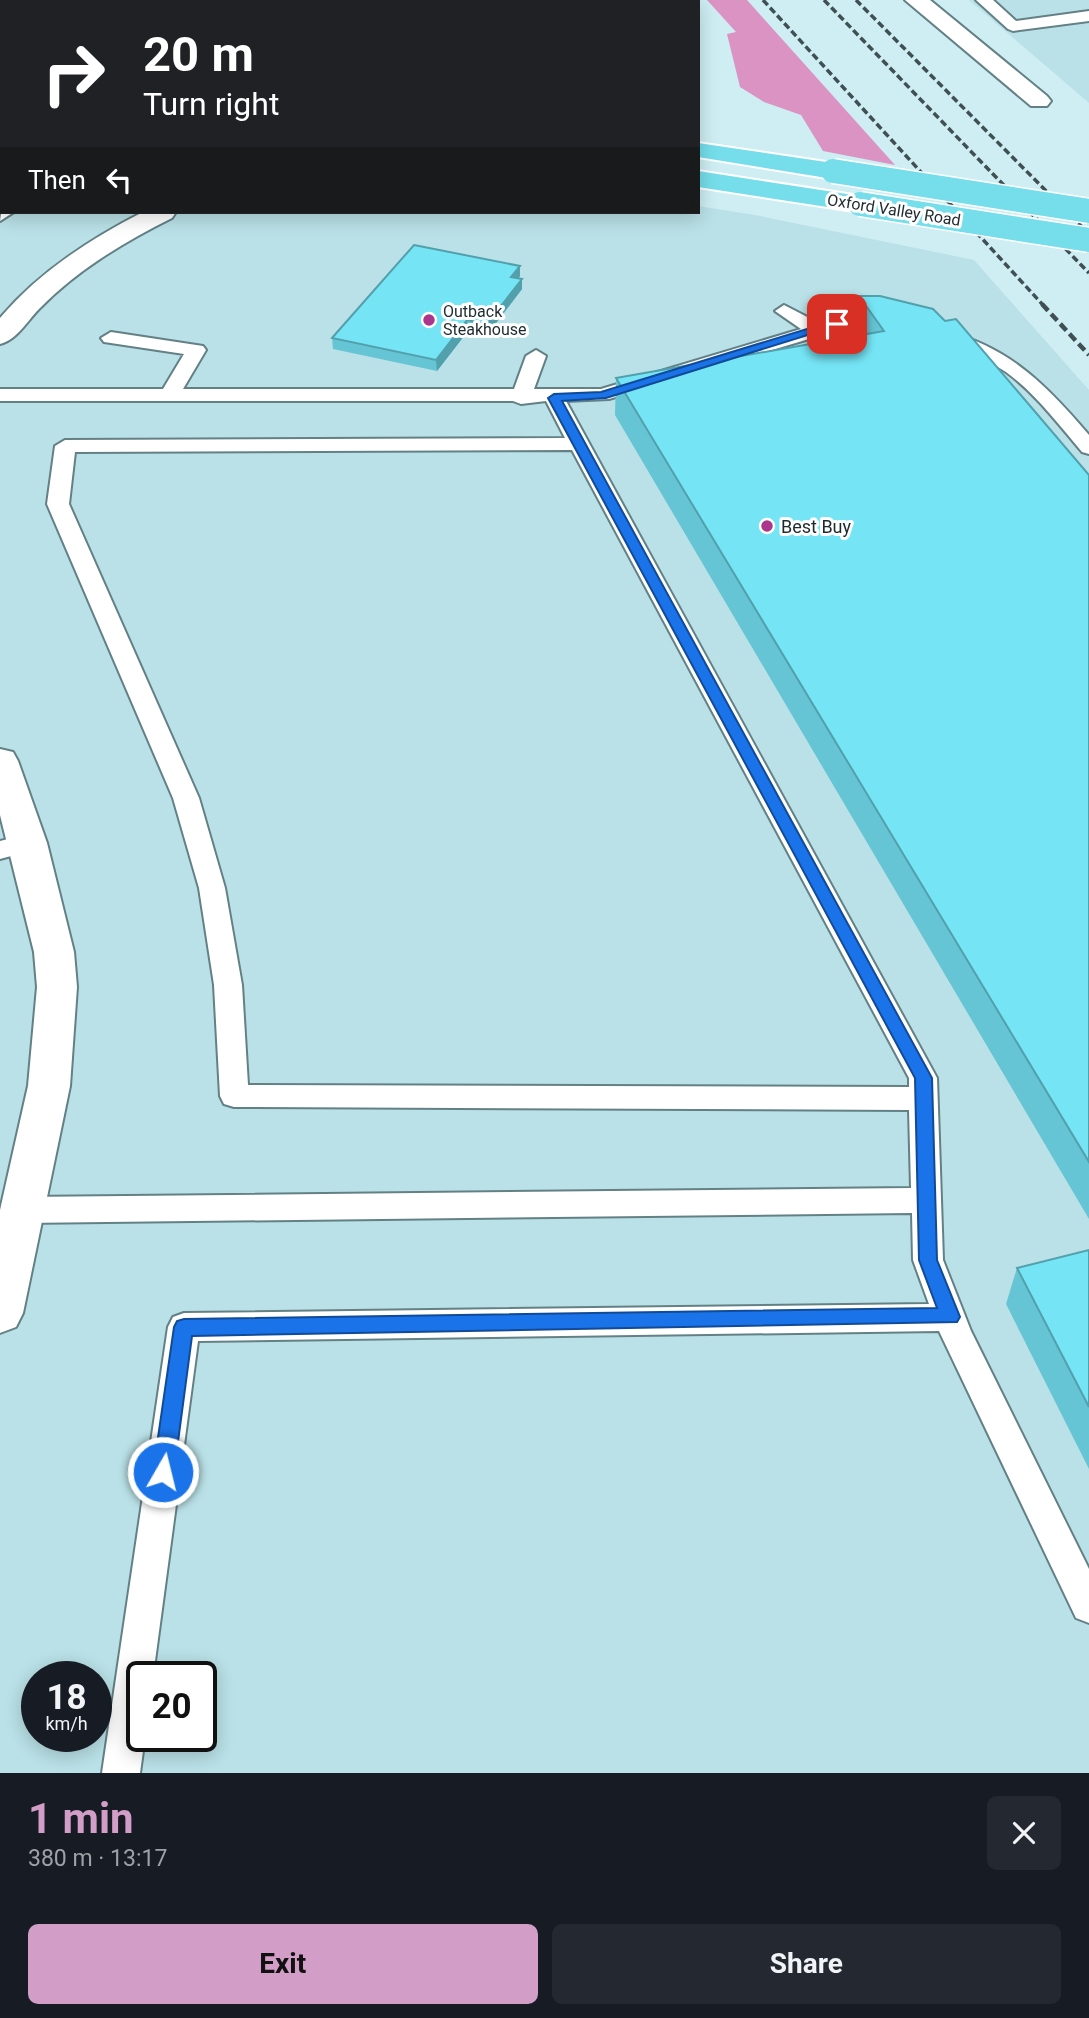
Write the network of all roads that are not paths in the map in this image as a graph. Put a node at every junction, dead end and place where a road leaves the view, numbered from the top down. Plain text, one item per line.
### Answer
1 (916, 0) edge
2 (984, 0) edge
3 (1064, 0) edge
4 (1086, 17) edge
5 (1039, 101) dead end
6 (700, 150) edge
7 (700, 179) edge
8 (1089, 211) edge
9 (159, 214) edge
10 (1089, 240) edge
11 (783, 311) dead end
12 (907, 327) edge
13 (816, 330) junction
14 (930, 333) edge
15 (0, 336) edge
16 (111, 338) dead end
17 (536, 356) dead end
18 (0, 395) edge
19 (169, 396) junction
20 (521, 398) junction
21 (554, 398) junction
22 (579, 444) junction
23 (1089, 448) edge
24 (0, 761) edge
25 (14, 846) edge
26 (924, 1099) junction
27 (927, 1200) junction
28 (22, 1210) junction
29 (0, 1313) edge
30 (950, 1317) junction
31 (1089, 1606) edge
32 (121, 1773) edge

1 - 5 street
2 - 4 lane
3 - 4 lane
6 - 8 main road, Oxford Valley Road, bridge
7 - 10 main road, Oxford Valley Road, bridge
9 - 15 street
11 - 13 lane
12 - 13 lane
13 - 21 lane
14 - 23 lane
16 - 19 lane
17 - 20 lane
18 - 19 lane
19 - 20 lane
20 - 21 lane
21 - 22 lane
22 - 26 lane
22 - 26 lane
24 - 25 street
25 - 28 street
26 - 27 lane
27 - 28 lane
27 - 30 lane
28 - 29 street
30 - 31 lane
30 - 32 lane

